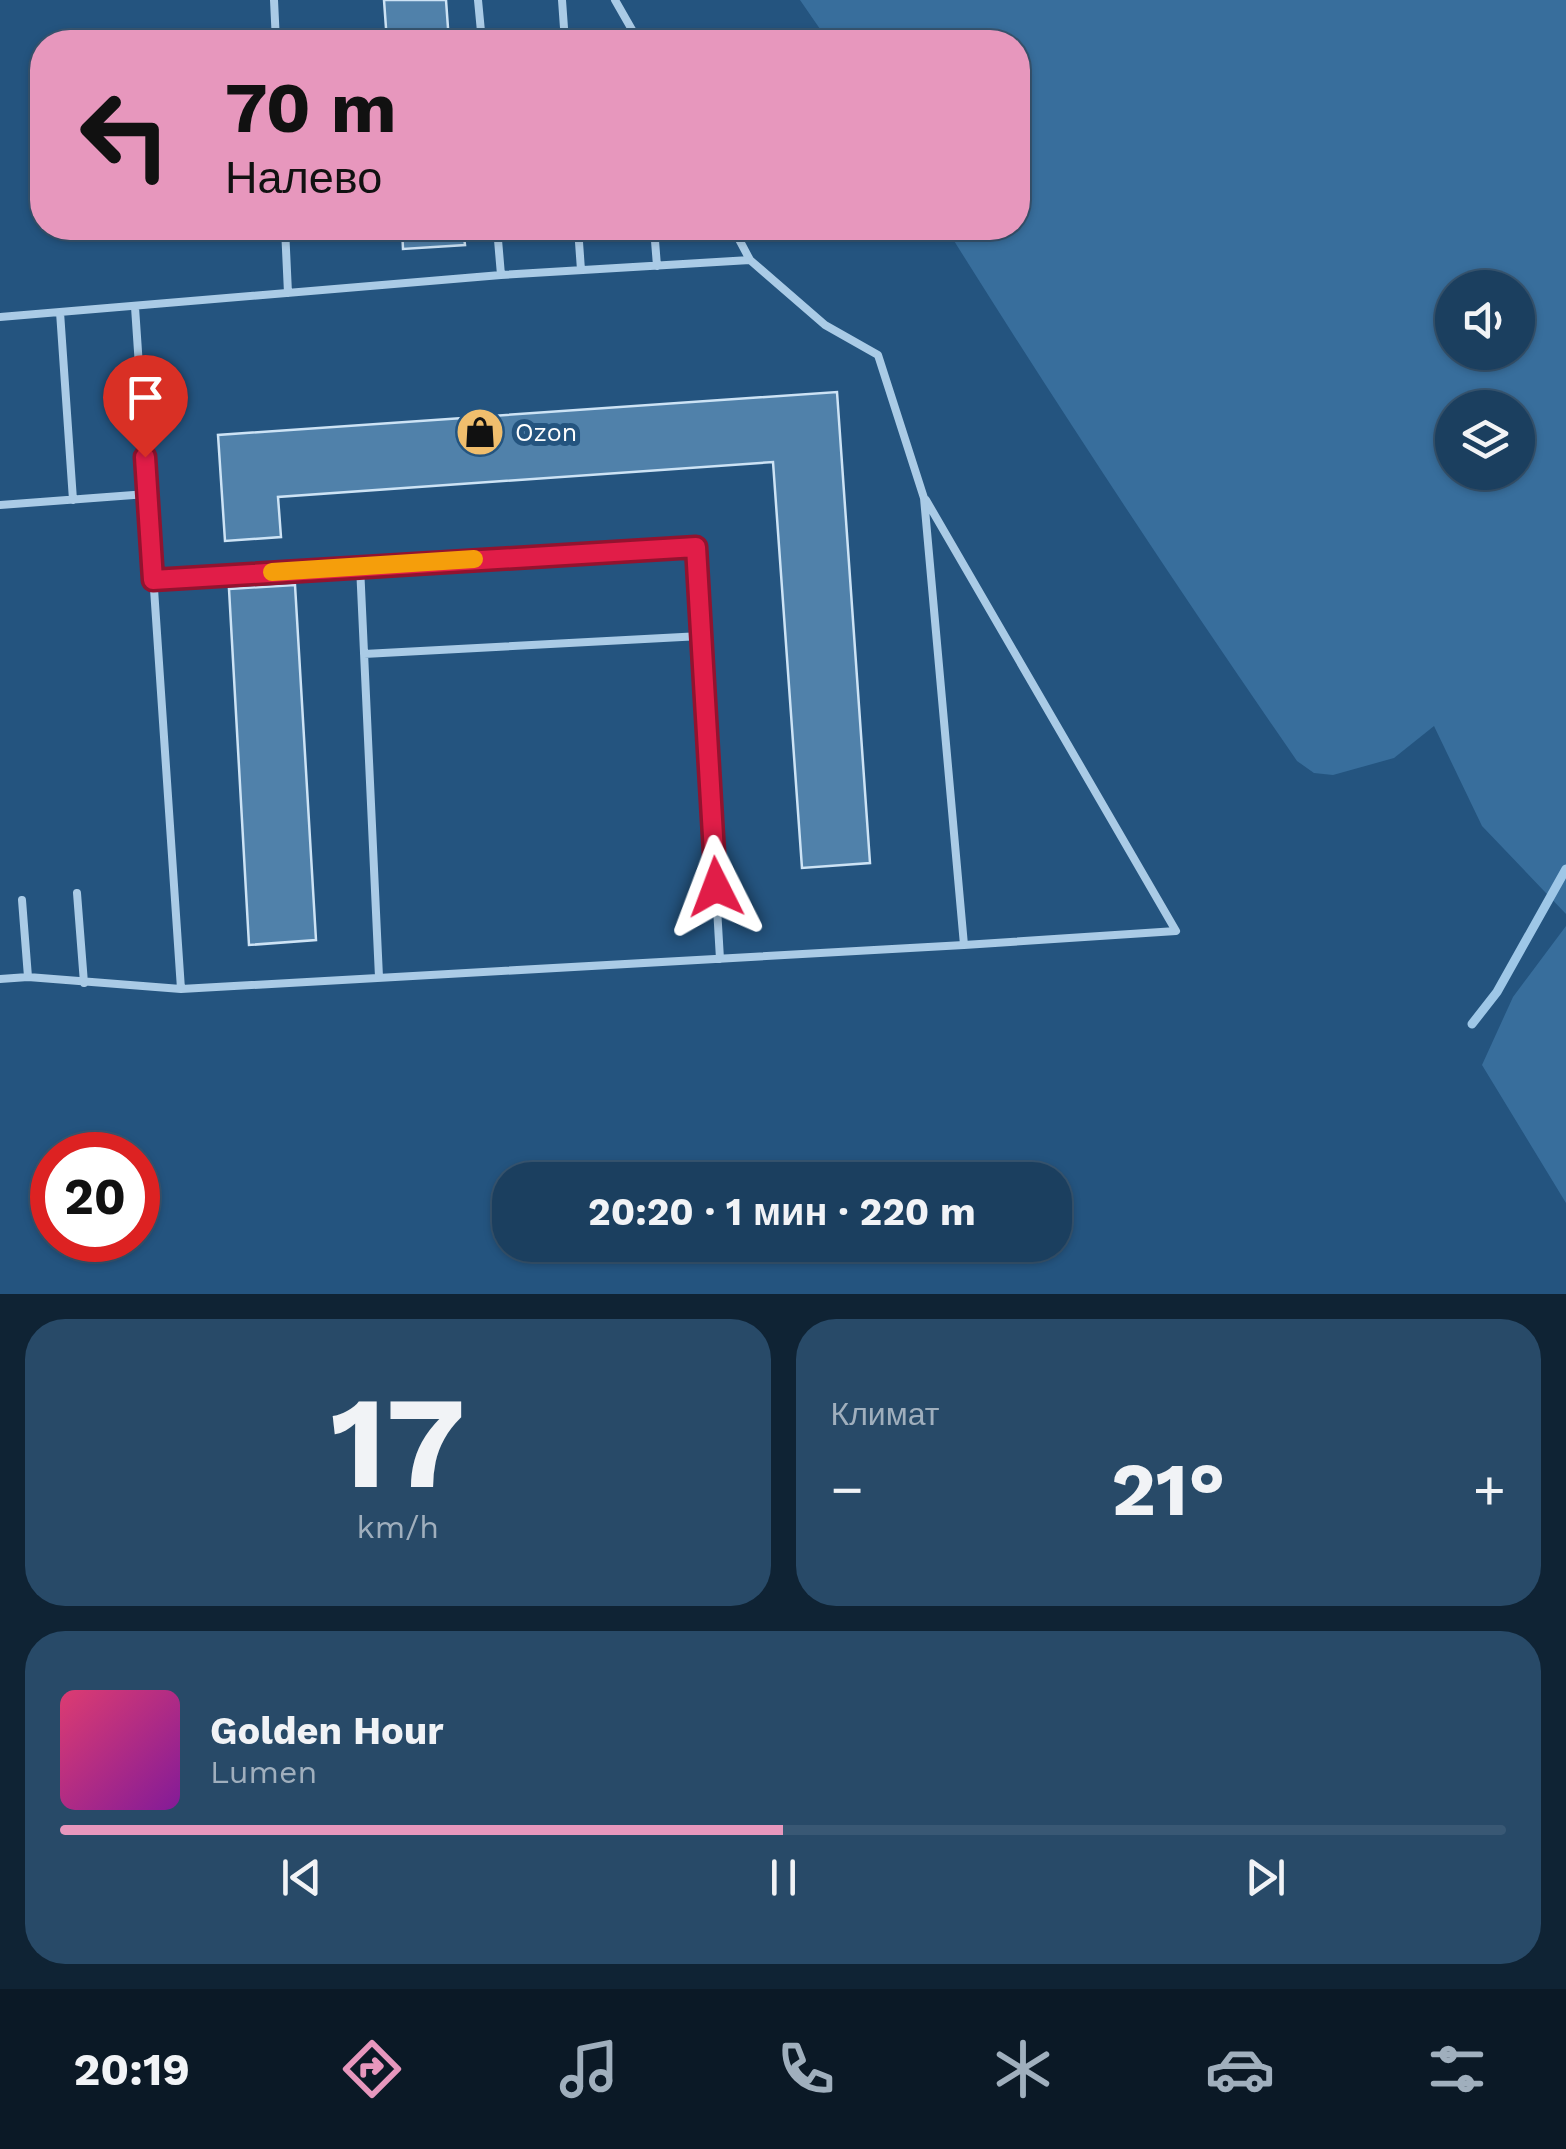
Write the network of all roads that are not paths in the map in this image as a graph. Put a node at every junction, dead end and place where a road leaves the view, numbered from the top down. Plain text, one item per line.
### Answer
1 (274, 0) edge
2 (478, 0) edge
3 (562, 0) edge
4 (616, 0) edge
5 (275, 30) edge
6 (481, 30) edge
7 (564, 30) edge
8 (632, 30) edge
9 (286, 240) edge
10 (498, 240) edge
11 (579, 240) edge
12 (655, 240) edge
13 (739, 240) edge
14 (750, 260) junction
15 (656, 266) junction
16 (581, 270) junction
17 (501, 276) junction
18 (288, 293) junction
19 (135, 307) junction
20 (60, 312) junction
21 (0, 317) edge
22 (147, 494) junction
23 (924, 498) junction
24 (73, 500) junction
25 (0, 505) edge
26 (360, 566) junction
27 (153, 580) junction
28 (701, 636) junction
29 (364, 654) junction
30 (77, 893) dead end
31 (22, 900) dead end
32 (964, 945) junction
33 (720, 959) junction
34 (28, 977) junction
35 (379, 977) junction
36 (0, 979) edge
37 (84, 983) junction
38 (180, 989) junction

1 - 5 lane
2 - 6 lane
3 - 7 lane
4 - 8 lane
9 - 18 lane
10 - 17 lane
11 - 16 lane
12 - 15 lane
13 - 14 lane
14 - 15 lane
14 - 23 lane
15 - 16 lane
16 - 17 lane
17 - 18 lane
18 - 19 lane
19 - 20 lane
19 - 22 lane
20 - 21 lane
20 - 24 lane
22 - 24 lane
22 - 27 lane
23 - 32 lane
23 - 32 lane
24 - 25 lane
26 - 27 lane
26 - 28 lane
26 - 29 lane
27 - 38 lane
28 - 29 lane
28 - 33 lane
29 - 35 lane
30 - 37 lane
31 - 34 lane
32 - 33 lane
33 - 35 lane
34 - 36 lane
34 - 37 lane
35 - 38 lane
37 - 38 lane

